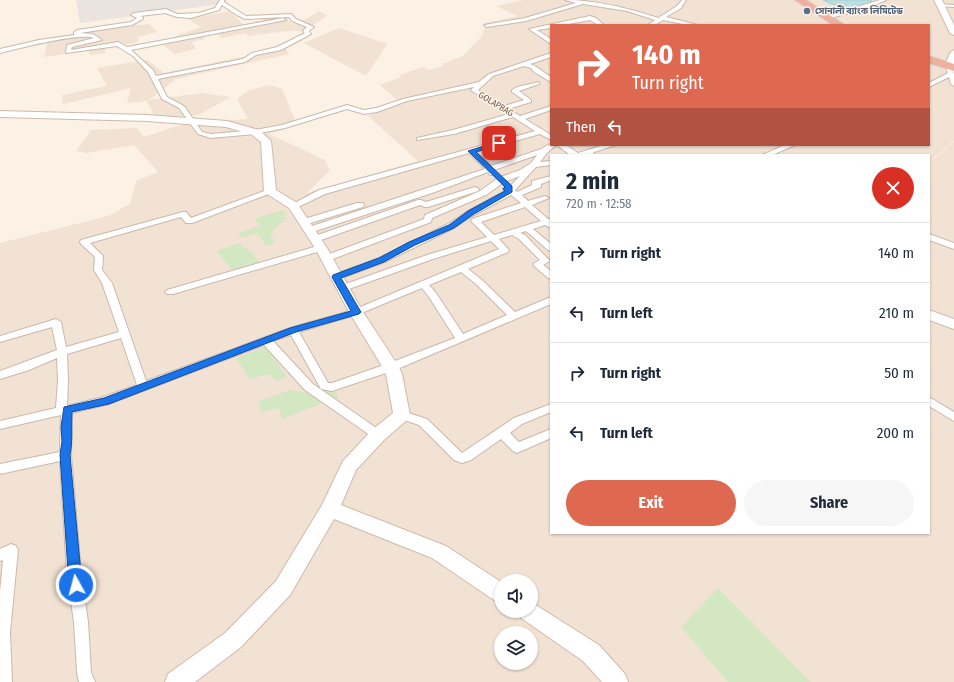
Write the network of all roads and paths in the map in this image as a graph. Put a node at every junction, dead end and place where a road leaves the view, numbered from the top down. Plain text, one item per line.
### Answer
1 (567, 0) edge
2 (684, 0) edge
3 (800, 0) edge
4 (884, 0) edge
5 (222, 1) edge
6 (940, 2) edge
7 (582, 3) junction
8 (954, 6) edge
9 (827, 17) junction
10 (660, 19) junction
11 (305, 24) junction
12 (560, 24) edge
13 (599, 24) edge
14 (652, 24) edge
15 (689, 24) edge
16 (838, 24) edge
17 (487, 25) dead end
18 (550, 26) edge
19 (954, 33) edge
20 (77, 36) junction
21 (98, 39) junction
22 (550, 41) edge
23 (109, 46) junction
24 (126, 49) junction
25 (0, 52) edge
26 (954, 54) edge
27 (550, 55) edge
28 (930, 59) edge
29 (523, 64) junction
30 (952, 68) edge
31 (155, 78) junction
32 (550, 79) edge
33 (537, 83) dead end
34 (480, 84) junction
35 (930, 84) edge
36 (954, 84) edge
37 (503, 108) junction
38 (550, 108) edge
39 (0, 114) edge
40 (517, 116) junction
41 (193, 122) junction
42 (542, 131) junction
43 (255, 132) junction
44 (550, 137) edge
45 (419, 139) dead end
46 (551, 146) edge
47 (562, 146) edge
48 (608, 146) edge
49 (788, 146) edge
50 (471, 151) junction
51 (544, 151) junction
52 (574, 154) edge
53 (586, 154) edge
54 (768, 154) edge
55 (550, 163) edge
56 (534, 165) junction
57 (490, 170) junction
58 (550, 178) edge
59 (501, 180) junction
60 (270, 192) junction
61 (512, 193) junction
62 (544, 198) dead end
63 (526, 203) junction
64 (360, 205) dead end
65 (294, 206) junction
66 (549, 224) edge
67 (528, 228) junction
68 (513, 232) junction
69 (930, 237) edge
70 (315, 239) junction
71 (494, 239) junction
72 (954, 246) edge
73 (550, 247) edge
74 (462, 268) junction
75 (550, 275) edge
76 (339, 283) junction
77 (424, 285) junction
78 (170, 292) dead end
79 (550, 300) edge
80 (356, 312) junction
81 (514, 316) junction
82 (930, 316) edge
83 (954, 324) edge
84 (293, 330) junction
85 (124, 334) junction
86 (0, 339) edge
87 (461, 339) junction
88 (266, 340) junction
89 (62, 352) junction
90 (391, 367) junction
91 (0, 375) edge
92 (143, 387) junction
93 (930, 402) edge
94 (550, 408) edge
95 (64, 411) junction
96 (402, 415) junction
97 (954, 417) edge
98 (0, 425) edge
99 (502, 432) junction
100 (550, 433) edge
101 (378, 436) junction
102 (65, 455) junction
103 (0, 469) edge
104 (330, 509) junction
105 (0, 555) edge
106 (494, 588) edge
107 (538, 618) edge
108 (1, 633) edge
109 (4, 682) edge
110 (87, 682) edge
111 (176, 682) edge
112 (617, 682) edge

1 - 7 street
2 - 10 street
3 - 9 highway
4 - 9 street
5 - 11 street
5 - 20 street
6 - 8 street
6 - 19 street
7 - 10 street
7 - 17 street
9 - 16 highway
10 - 14 street
10 - 15 street
11 - 24 street
11 - 31 street
12 - 13 street
18 - 22 street
20 - 21 street
20 - 25 street
21 - 23 street
21 - 23 street
23 - 24 street
24 - 31 street
26 - 30 street
27 - 29 street, GOLAPBAG
28 - 30 highway
29 - 32 street
29 - 34 street, GOLAPBAG
30 - 35 street
30 - 36 street
31 - 41 street
33 - 37 street
34 - 37 street, GOLAPBAG
34 - 43 street
37 - 40 street, GOLAPBAG
38 - 40 street
39 - 41 street
40 - 42 street, GOLAPBAG
40 - 45 street
41 - 43 street
42 - 44 street, GOLAPBAG
42 - 50 street
43 - 60 street
46 - 51 street
47 - 52 street
48 - 53 street
49 - 54 street
50 - 57 street
50 - 65 street
51 - 56 street
51 - 57 street
55 - 56 street
56 - 59 street
56 - 61 street
57 - 59 street
57 - 70 street
58 - 61 street
59 - 61 street
59 - 70 street
59 - 70 street
60 - 65 street
60 - 85 street
61 - 63 street
61 - 76 street
62 - 63 street
63 - 66 street
63 - 71 street
64 - 70 street
65 - 70 street
66 - 67 street
67 - 68 street
67 - 73 street
68 - 71 street
68 - 75 street
69 - 72 street
70 - 76 street
70 - 78 street
71 - 74 street
71 - 76 street
74 - 77 street
74 - 81 street
76 - 80 street
77 - 80 street
77 - 87 street
79 - 81 street
80 - 84 street
80 - 90 street
81 - 87 street
82 - 83 street
84 - 88 street
84 - 90 street
85 - 89 street
85 - 92 street
86 - 89 street
87 - 90 street
88 - 92 street
88 - 101 street
89 - 91 street
89 - 95 street
90 - 96 street
92 - 95 street
93 - 97 street
94 - 99 street
95 - 98 street
95 - 102 street
96 - 99 street
96 - 101 street
99 - 100 street
101 - 104 street
102 - 103 street
102 - 110 street
104 - 106 street
104 - 111 street
105 - 108 street
107 - 112 street
108 - 109 street

